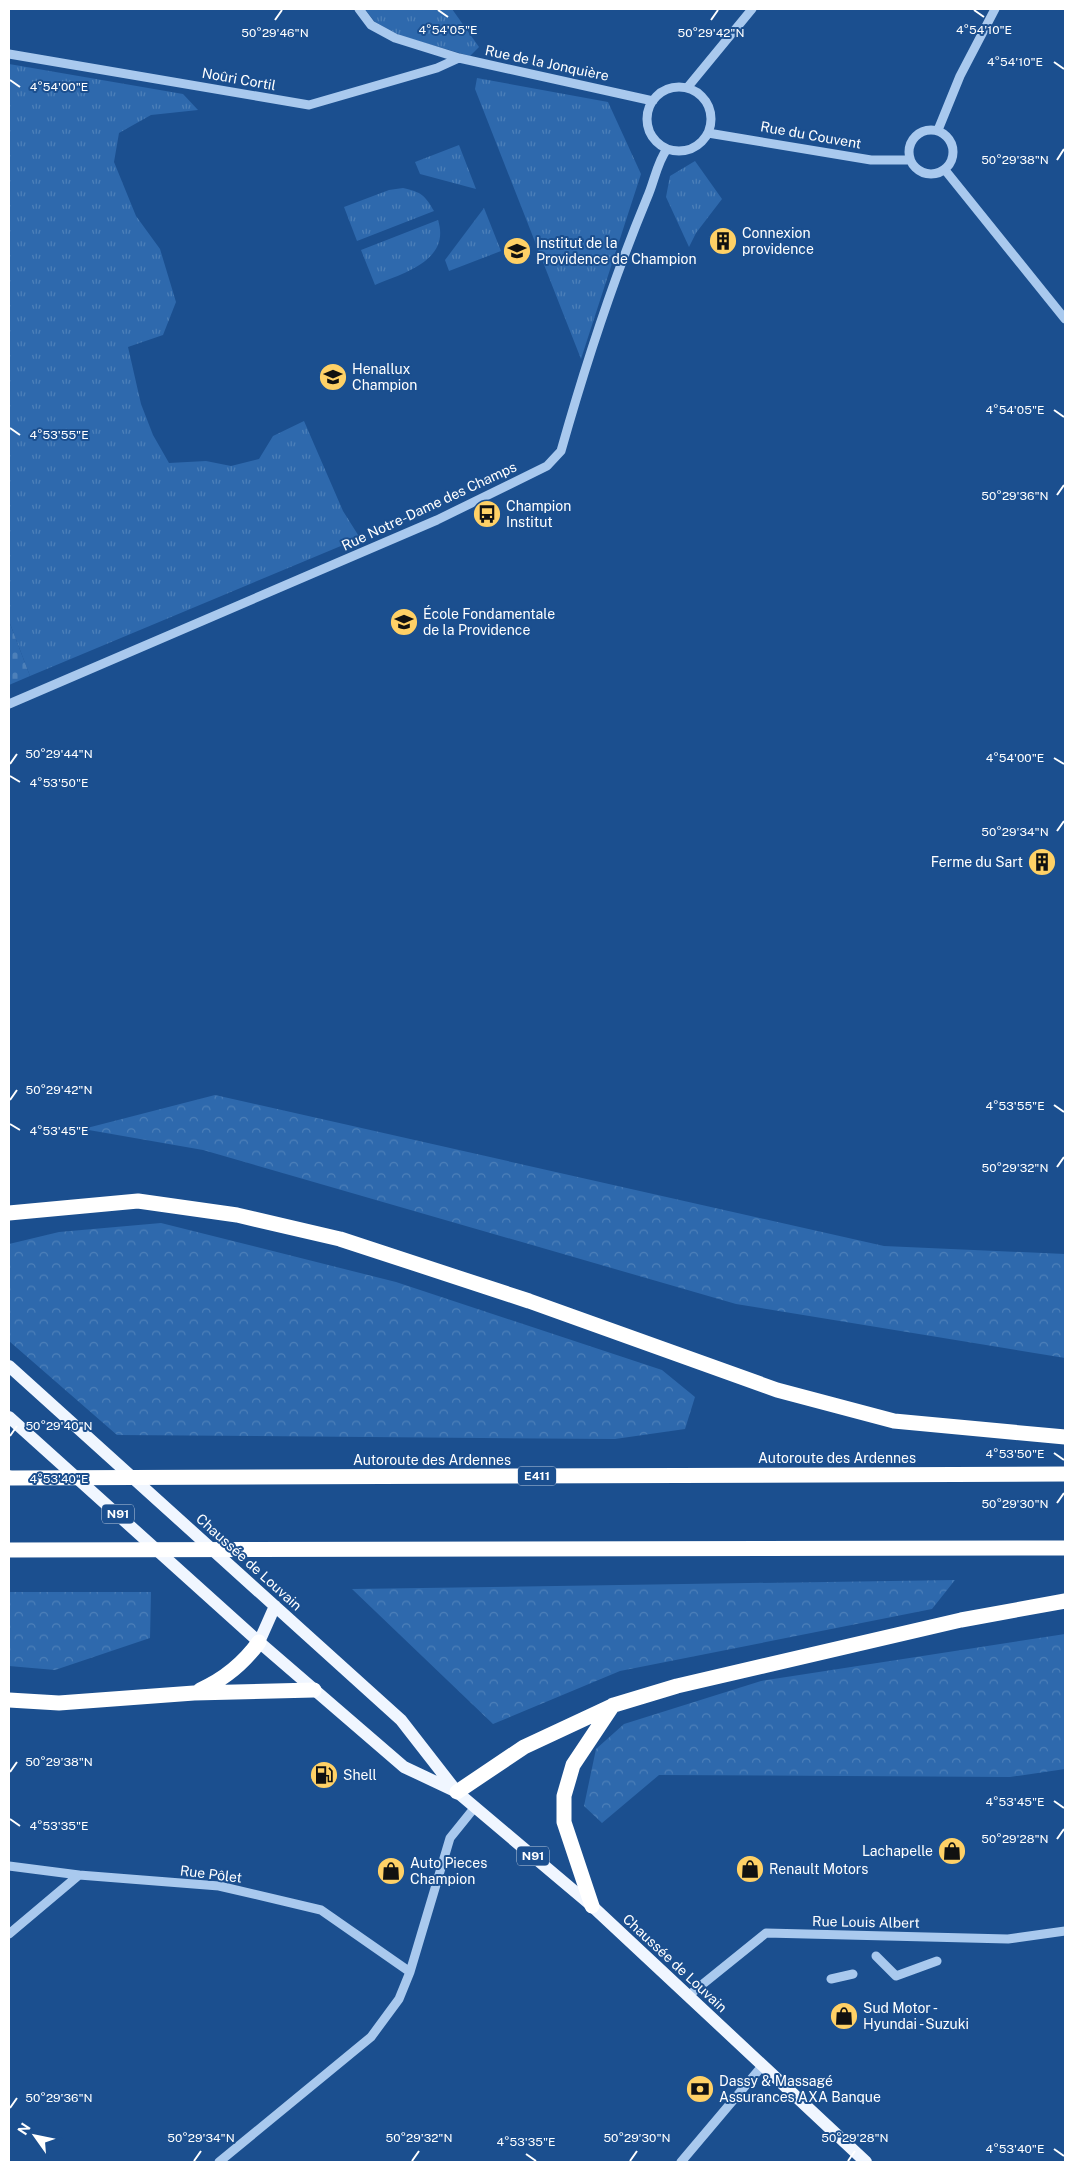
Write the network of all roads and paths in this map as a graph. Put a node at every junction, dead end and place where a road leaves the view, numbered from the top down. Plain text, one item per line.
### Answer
1 (359, 9) edge
2 (752, 9) edge
3 (995, 9) edge
4 (9, 54) edge
5 (459, 58) junction
6 (687, 88) junction
7 (653, 100) junction
8 (938, 130) junction
9 (708, 133) junction
10 (667, 149) junction
11 (910, 160) junction
12 (945, 170) junction
13 (1065, 319) edge
14 (9, 704) edge
15 (9, 1213) edge
16 (9, 1366) edge
17 (9, 1379) edge
18 (33, 1388) junction
19 (9, 1417) edge
20 (1065, 1437) edge
21 (1065, 1474) edge
22 (9, 1478) edge
23 (1065, 1548) edge
24 (9, 1550) edge
25 (1065, 1602) edge
26 (275, 1606) junction
27 (259, 1642) junction
28 (314, 1690) junction
29 (194, 1693) junction
30 (9, 1700) edge
31 (614, 1705) junction
32 (457, 1792) junction
33 (475, 1807) junction
34 (9, 1866) edge
35 (79, 1875) junction
36 (592, 1906) junction
37 (1065, 1931) edge
38 (9, 1934) edge
39 (876, 1956) dead end
40 (937, 1961) dead end
41 (410, 1972) junction
42 (853, 1974) dead end
43 (831, 1979) dead end
44 (688, 1996) junction
45 (763, 2065) junction
46 (219, 2162) edge
47 (681, 2162) edge
48 (866, 2162) edge

1 - 5 street, Rue de la Jonquière
2 - 6 street
3 - 8 street
4 - 5 street, Noûri Cortil
5 - 7 street, Rue de la Jonquière
6 - 7 street
6 - 9 street
7 - 10 street
8 - 11 street
8 - 12 street
9 - 10 street
9 - 11 street, Rue du Couvent
10 - 14 street, Rue Notre-Dame des Champs
11 - 12 street
12 - 13 street
15 - 20 highway
16 - 18 main road, Chaussée de Louvain / N91
17 - 18 main road
18 - 26 main road, Chaussée de Louvain / N91
19 - 27 main road, Chaussée de Louvain / N91
21 - 22 highway, Autoroute des Ardennes / E411
23 - 24 highway
25 - 31 highway
26 - 27 main road
26 - 32 main road, Chaussée de Louvain / N91
27 - 28 main road, Chaussée de Louvain / N91
27 - 29 highway
28 - 29 highway
28 - 32 main road, Chaussée de Louvain / N91
29 - 30 highway
31 - 32 highway
31 - 36 highway
32 - 33 main road, Chaussée de Louvain / N91
33 - 36 main road, Chaussée de Louvain / N91
33 - 41 street
34 - 35 street, Rue Pôlet
35 - 38 street
35 - 41 street, Rue Pôlet
36 - 44 main road, Chaussée de Louvain / N91
37 - 44 street, Rue Louis Albert
39 - 40 street
41 - 46 street
42 - 43 street
44 - 45 main road, Chaussée de Louvain / N91
45 - 47 street
45 - 48 main road, Chaussée de Louvain / N91

